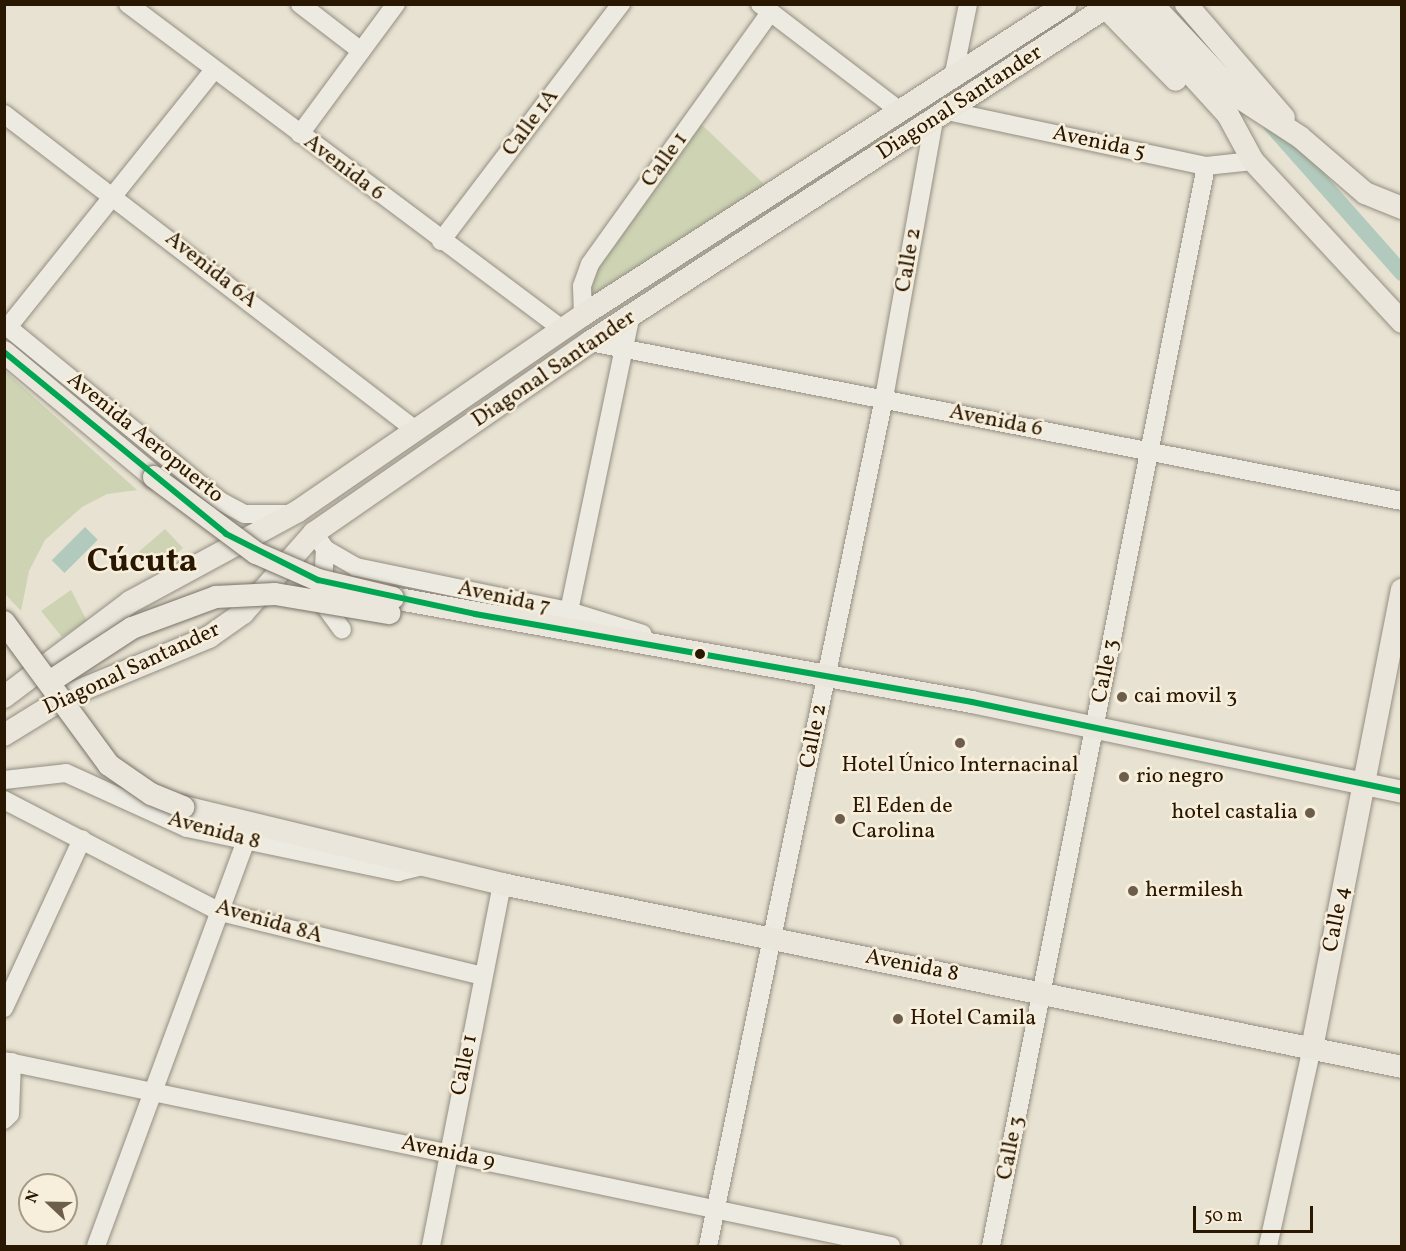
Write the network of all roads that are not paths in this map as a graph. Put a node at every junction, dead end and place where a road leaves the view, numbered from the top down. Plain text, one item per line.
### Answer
1 (300, 4) edge
2 (396, 4) edge
3 (621, 4) edge
4 (968, 4) edge
5 (1066, 4) edge
6 (1152, 4) edge
7 (1186, 4) edge
8 (1115, 6) edge
9 (141, 8) edge
10 (765, 9) edge
11 (361, 51) junction
12 (214, 70) junction
13 (953, 78) junction
14 (900, 111) junction
15 (4, 114) edge
16 (940, 115) junction
17 (300, 134) junction
18 (1300, 137) junction
19 (1253, 160) junction
20 (1206, 166) junction
21 (116, 195) junction
22 (1401, 208) edge
23 (441, 241) junction
24 (583, 315) junction
25 (630, 318) junction
26 (1401, 322) edge
27 (6, 325) edge
28 (562, 329) junction
29 (590, 342) junction
30 (623, 348) junction
31 (4, 352) edge
32 (884, 398) junction
33 (414, 429) junction
34 (1149, 452) junction
35 (1401, 501) edge
36 (298, 511) junction
37 (320, 541) junction
38 (1401, 590) edge
39 (391, 606) junction
40 (569, 611) junction
41 (4, 622) edge
42 (342, 630) dead end
43 (702, 653) junction
44 (826, 674) junction
45 (4, 697) edge
46 (4, 710) edge
47 (1094, 728) junction
48 (4, 735) edge
49 (8, 778) edge
50 (1364, 784) junction
51 (1401, 792) edge
52 (4, 800) edge
53 (82, 839) junction
54 (246, 841) junction
55 (422, 866) junction
56 (502, 884) junction
57 (220, 912) junction
58 (774, 939) junction
59 (482, 976) junction
60 (1042, 991) junction
61 (6, 998) edge
62 (1312, 1048) junction
63 (8, 1062) edge
64 (1401, 1067) edge
65 (154, 1089) junction
66 (4, 1120) edge
67 (449, 1154) junction
68 (716, 1207) junction
69 (96, 1246) edge
70 (431, 1246) edge
71 (708, 1246) edge
72 (891, 1246) edge
73 (991, 1246) edge
74 (1268, 1246) edge

1 - 11 street
2 - 11 street
3 - 23 street, Calle 1A
4 - 13 street
5 - 13 main road, Diagonal Santander
6 - 18 main road
7 - 18 main road
8 - 16 main road, Diagonal Santander
8 - 19 main road
8 - 19 main road
9 - 12 street, Avenida 6
10 - 14 street
10 - 24 street, Calle 1
11 - 17 street
12 - 17 street, Avenida 6
12 - 21 street
13 - 14 main road, Diagonal Santander
14 - 24 main road, Diagonal Santander
15 - 21 street, Avenida 6A
16 - 20 street, Avenida 5
16 - 25 main road, Diagonal Santander
16 - 32 street, Calle 2
17 - 23 street, Avenida 6
18 - 22 main road
19 - 20 street, Avenida 5
19 - 26 main road
20 - 34 street, Calle 3
21 - 27 street
21 - 33 street, Avenida 6A
23 - 28 street, Avenida 6
24 - 28 main road, Diagonal Santander
25 - 29 main road, Diagonal Santander
25 - 30 street
27 - 36 street, Avenida Aeropuerto
28 - 33 main road, Diagonal Santander
29 - 30 street, Avenida 6
29 - 37 main road, Diagonal Santander
30 - 32 street, Avenida 6
30 - 40 street
31 - 39 main road, Avenida Aeropuerto, bridge
32 - 34 street, Avenida 6
32 - 44 street, Calle 2
33 - 36 main road, Diagonal Santander
34 - 35 street, Avenida 6
34 - 47 street, Calle 3
36 - 45 main road, Diagonal Santander
37 - 40 street, Avenida 7
37 - 42 street
37 - 48 main road, Diagonal Santander
38 - 50 main road, Calle 4
39 - 43 main road
39 - 46 main road, bridge
40 - 43 street, Avenida 7
41 - 55 main road, Avenida 8, bridge
43 - 44 main road, Avenida 7
44 - 47 main road, Avenida 7
44 - 58 street, Calle 2
47 - 50 main road, Avenida 7
47 - 60 street, Calle 3
49 - 54 street, Avenida 8
50 - 51 main road, Avenida 7
50 - 62 main road, Calle 4
52 - 53 street, Avenida 8A
53 - 57 street, Avenida 8A
53 - 61 street
54 - 55 street, Avenida 8
54 - 57 street
55 - 56 main road, Avenida 8
56 - 58 main road, Avenida 8
56 - 59 street, Calle 1
57 - 59 street, Avenida 8A
57 - 65 street
58 - 60 main road, Avenida 8
58 - 68 street, Calle 2
59 - 67 street, Calle 1
60 - 62 main road, Avenida 8
60 - 73 street, Calle 3
62 - 64 main road, Avenida 8
62 - 74 street, Calle 4
63 - 65 street, Avenida 9
63 - 66 street
65 - 67 street, Avenida 9
65 - 69 street
67 - 68 street, Avenida 9
67 - 70 street, Calle 1
68 - 71 street, Calle 2
68 - 72 street, Avenida 9

